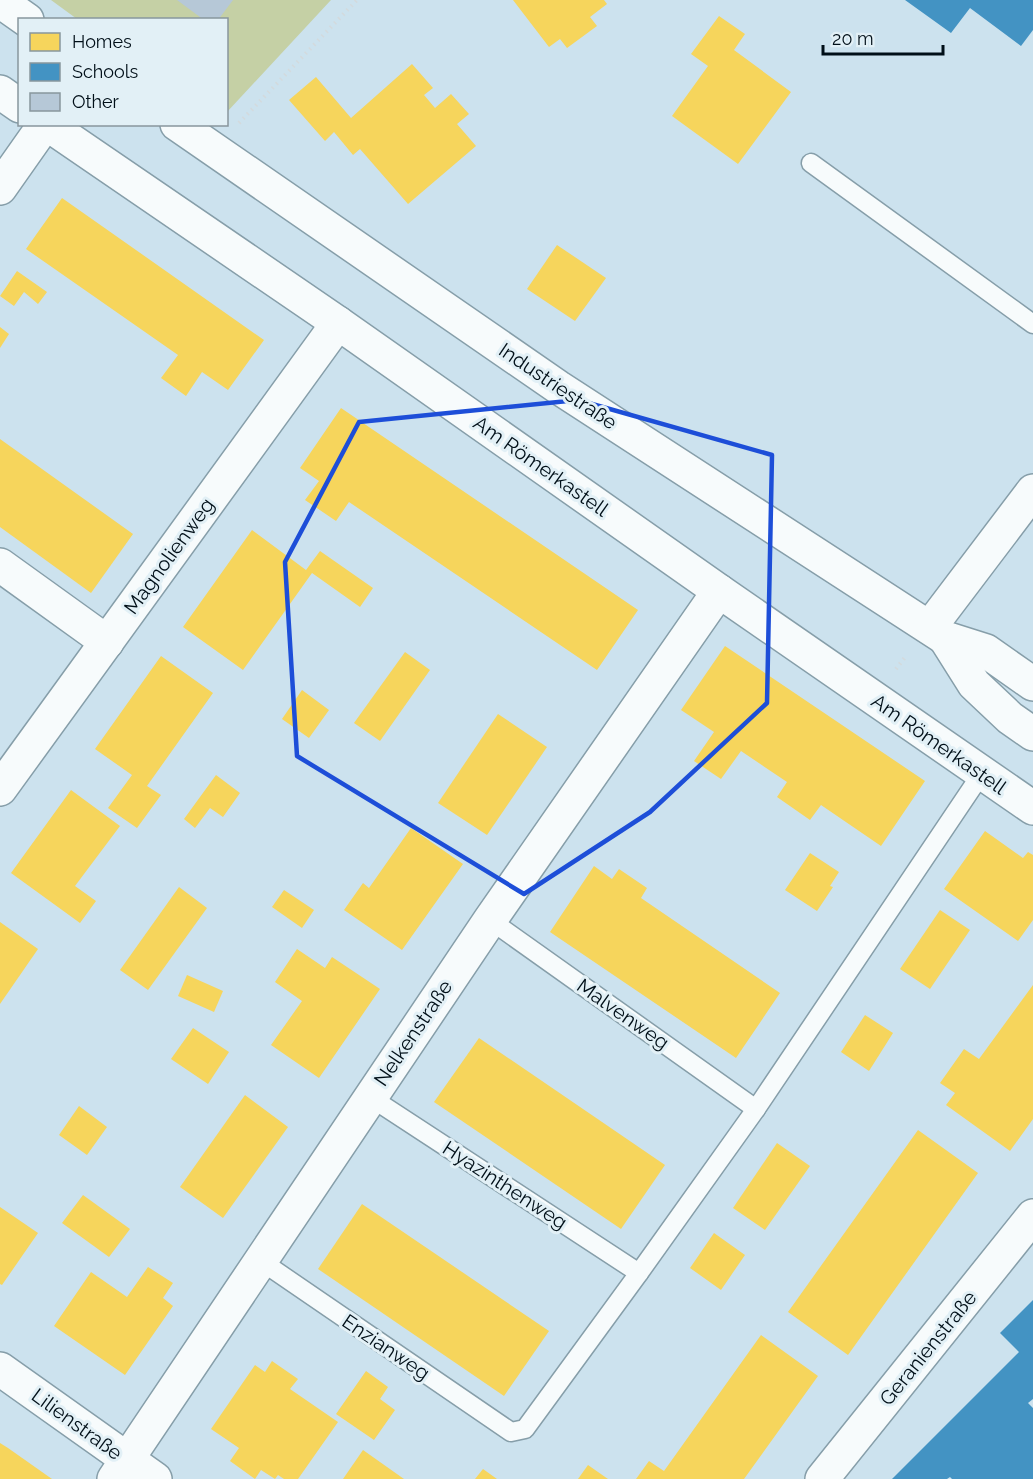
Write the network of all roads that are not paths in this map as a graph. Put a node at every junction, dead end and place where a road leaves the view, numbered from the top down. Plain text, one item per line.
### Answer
1 (0, 1) edge
2 (24, 18) edge
3 (0, 92) edge
4 (18, 105) edge
5 (45, 126) edge
6 (49, 126) edge
7 (180, 126) edge
8 (811, 163) dead end
9 (0, 188) edge
10 (338, 323) junction
11 (1033, 324) edge
12 (1033, 491) edge
13 (0, 565) edge
14 (719, 591) junction
15 (938, 633) junction
16 (107, 642) junction
17 (1033, 684) edge
18 (1033, 734) edge
19 (982, 773) junction
20 (0, 789) edge
21 (1033, 808) edge
22 (490, 920) junction
23 (370, 1097) junction
24 (756, 1108) junction
25 (1033, 1216) edge
26 (261, 1261) junction
27 (639, 1274) junction
28 (0, 1369) edge
29 (120, 1469) edge
30 (155, 1479) edge
31 (822, 1479) edge

1 - 2 street
3 - 4 street
5 - 9 street
6 - 10 street, Am Römerkastell
7 - 15 street, Industriestraße
8 - 11 lane
10 - 14 street, Am Römerkastell
10 - 16 street, Magnolienweg
12 - 15 street
13 - 16 street
14 - 19 street, Am Römerkastell
14 - 22 street, Nelkenstraße
15 - 17 street, Industriestraße
15 - 18 street, Industriestraße
16 - 20 street, Magnolienweg
19 - 21 street, Am Römerkastell
19 - 24 lane
22 - 23 street, Nelkenstraße
22 - 24 lane, Malvenweg
23 - 26 street, Nelkenstraße
23 - 27 lane, Hyazinthenweg
24 - 27 lane
25 - 31 street, Geranienstraße
26 - 27 lane, Enzianweg
26 - 29 street, Nelkenstraße
28 - 29 street, Lilienstraße
29 - 30 street, Lilienstraße

